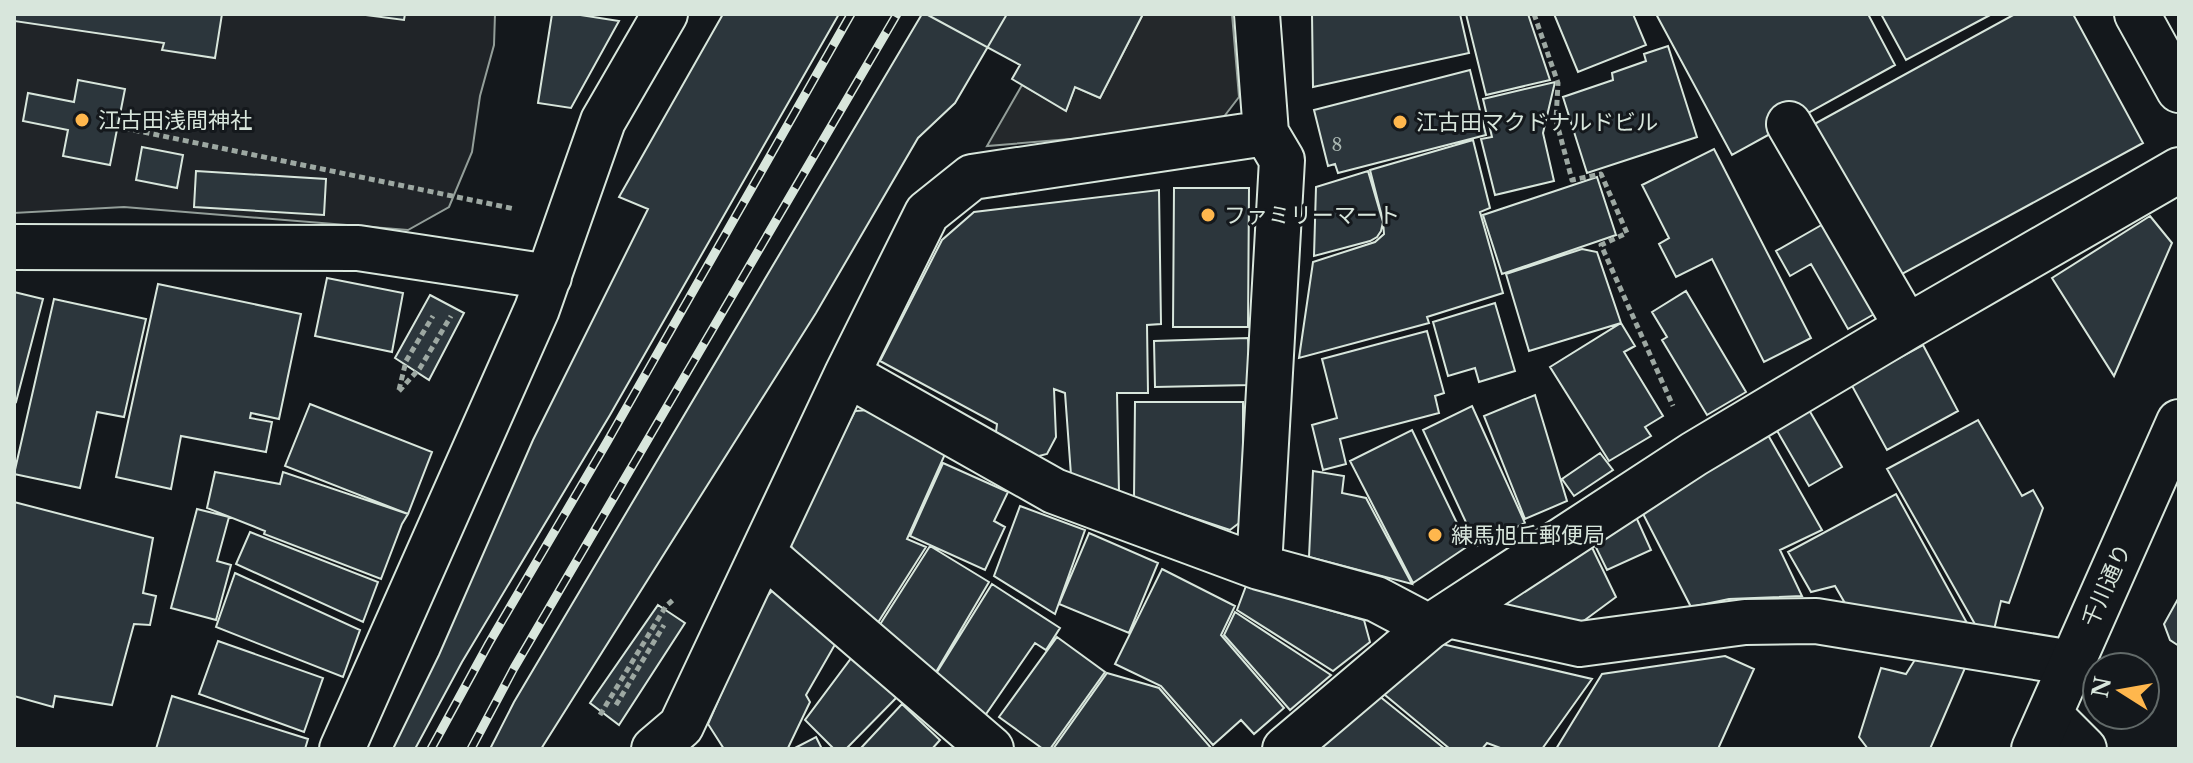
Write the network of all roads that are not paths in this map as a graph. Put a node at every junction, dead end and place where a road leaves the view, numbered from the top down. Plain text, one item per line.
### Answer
1 (665, 14) edge
2 (1257, 14) edge
3 (2137, 14) edge
4 (2179, 90) edge
5 (1789, 124) dead end
6 (1266, 133) junction
7 (2179, 170) edge
8 (14, 247) edge
9 (549, 277) junction
10 (1907, 327) junction
11 (847, 374) junction
12 (2179, 422) edge
13 (764, 554) junction
14 (1259, 567) junction
15 (1438, 621) junction
16 (2072, 663) junction
17 (2042, 732) edge
18 (675, 741) edge
19 (342, 749) edge
20 (991, 749) edge
21 (1285, 749) edge
22 (2084, 749) edge

1 - 9 street
2 - 6 street
3 - 4 street
5 - 10 street
6 - 11 street
6 - 14 street
7 - 10 street
8 - 9 street
9 - 19 street
10 - 15 street
11 - 13 street
11 - 14 street
12 - 16 street, 千川通り
13 - 18 street
13 - 20 street
14 - 15 street
15 - 16 street
15 - 21 street
16 - 17 street, 千川通り
17 - 22 street

